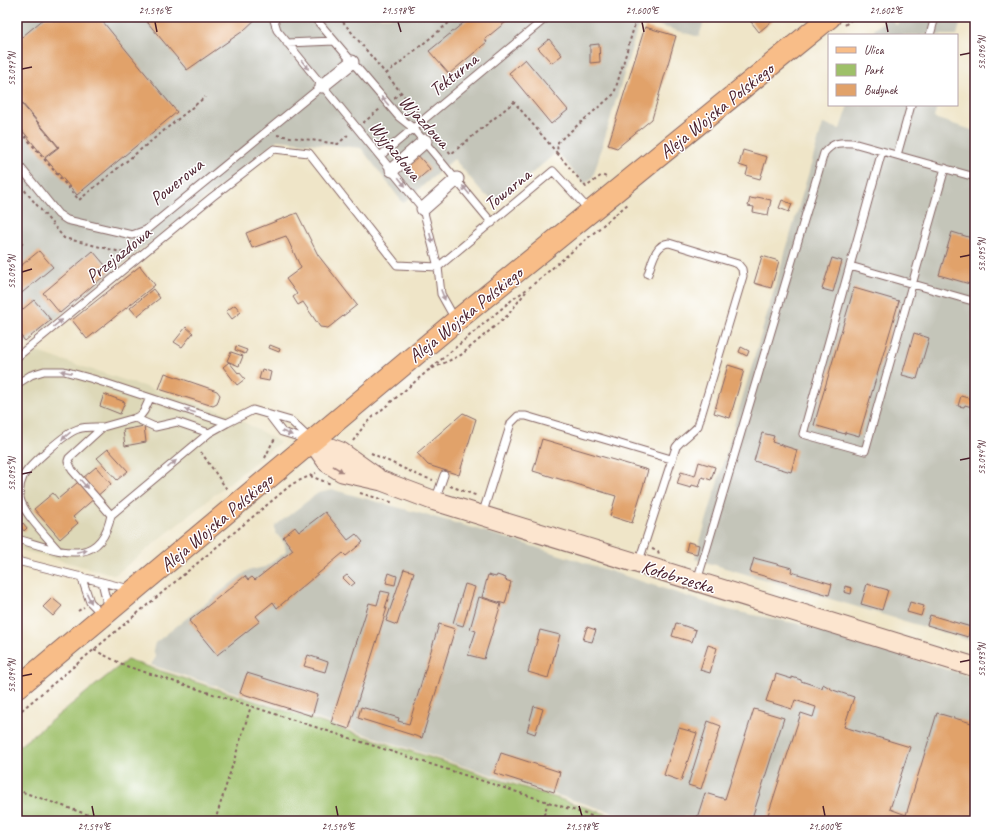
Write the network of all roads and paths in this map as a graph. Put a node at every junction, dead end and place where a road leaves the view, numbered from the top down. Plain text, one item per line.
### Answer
1 (273, 17) edge
2 (314, 17) edge
3 (339, 17) edge
4 (456, 17) edge
5 (547, 17) edge
6 (637, 17) edge
7 (830, 17) edge
8 (935, 17) edge
9 (930, 34) edge
10 (334, 41) junction
11 (287, 43) junction
12 (352, 62) junction
13 (386, 74) junction
14 (322, 86) junction
15 (205, 97) dead end
16 (911, 106) edge
17 (423, 120) junction
18 (17, 127) edge
19 (413, 128) junction
20 (425, 141) junction
21 (882, 151) junction
22 (557, 153) junction
23 (897, 155) junction
24 (380, 156) junction
25 (17, 163) edge
26 (945, 168) junction
27 (392, 170) junction
28 (975, 177) edge
29 (457, 179) junction
30 (624, 196) junction
31 (423, 209) junction
32 (591, 212) junction
33 (492, 223) junction
34 (850, 266) junction
35 (438, 267) junction
36 (648, 274) dead end
37 (912, 284) junction
38 (970, 300) dead end
39 (456, 321) junction
40 (17, 357) edge
41 (424, 373) junction
42 (17, 384) edge
43 (150, 398) junction
44 (268, 415) junction
45 (135, 418) junction
46 (569, 420) dead end
47 (227, 423) junction
48 (103, 427) junction
49 (567, 428) junction
50 (282, 432) junction
51 (209, 433) junction
52 (312, 441) junction
53 (352, 443) dead end
54 (196, 444) junction
55 (671, 459) junction
56 (263, 460) dead end
57 (315, 473) dead end
58 (444, 475) dead end
59 (228, 491) dead end
60 (435, 501) junction
61 (111, 515) junction
62 (481, 515) junction
63 (17, 539) edge
64 (58, 550) junction
65 (17, 561) edge
66 (638, 564) junction
67 (81, 576) junction
68 (102, 582) junction
69 (697, 582) junction
70 (134, 590) junction
71 (97, 609) junction
72 (78, 611) dead end
73 (94, 650) junction
74 (975, 667) edge
75 (17, 688) edge
76 (251, 706) junction
77 (17, 714) edge
78 (17, 790) edge
79 (548, 802) junction
80 (106, 821) edge
81 (216, 821) edge
82 (542, 821) edge
83 (607, 821) edge

1 - 11 lane, Wyjazdowa
2 - 10 lane, Wjazdowa
3 - 13 path
4 - 13 path
5 - 17 lane, Tekturna
6 - 22 path
7 - 30 main road, Aleja Wojska Polskiego
8 - 9 lane
10 - 11 lane
10 - 12 lane, Wjazdowa
11 -> 14 lane, Wyjazdowa
12 - 14 street, Powerowa
19 -> 12 lane, Wjazdowa
13 - 17 path
14 - 24 lane, Wyjazdowa
14 - 25 lane, Powerowa
15 - 18 path
16 - 23 lane
17 - 19 lane, Tekturna
17 - 22 path
19 - 20 lane, Wjazdowa
19 - 24 lane, Tekturna
20 - 27 street
20 - 29 lane, Wjazdowa
21 - 23 lane
21 - 34 lane
21 - 69 lane
22 - 30 path
23 - 26 lane
24 - 27 lane, Wyjazdowa
26 - 28 lane
26 - 37 lane
27 -> 31 lane, Wyjazdowa
29 - 31 street
33 -> 29 lane, Wjazdowa
30 - 32 main road, Aleja Wojska Polskiego
31 -> 35 lane, Wyjazdowa
32 - 33 lane, Towarna
32 - 39 main road, Aleja Wojska Polskiego
33 - 35 lane, Towarna
34 - 37 lane
34 - 37 lane
35 -> 39 lane, Wyjazdowa
40 -> 35 lane, Przejazdowa
36 - 55 lane
37 - 38 lane
39 - 52 main road, Aleja Wojska Polskiego
41 - 41 path
41 - 53 path
43 -> 42 lane
43 - 45 lane
47 -> 43 lane
44 - 47 lane
44 - 50 lane
44 - 52 lane
45 - 48 lane
45 - 51 lane
46 - 49 lane
47 - 51 lane
48 -> 61 lane
48 -> 64 lane
49 - 55 lane
49 - 62 lane
50 -> 52 lane
50 - 56 path
51 - 54 lane
52 - 60 street, Kołobrzeska
52 - 70 main road, Aleja Wojska Polskiego
54 - 59 path
61 -> 54 lane
55 - 66 lane
57 - 73 path
58 - 60 lane
60 - 62 street, Kołobrzeska
64 -> 61 lane
62 - 66 street, Kołobrzeska
63 - 64 lane
65 - 67 lane
66 - 69 street, Kołobrzeska
67 - 68 lane
67 -> 71 lane
68 - 70 lane
68 - 71 lane
69 - 74 street, Kołobrzeska
70 - 71 main road, Aleja Wojska Polskiego
71 - 72 path
71 - 75 main road, Aleja Wojska Polskiego
73 - 76 path
73 - 77 path
76 - 79 path
76 - 81 path
78 - 80 path
79 - 82 path
79 - 83 path

